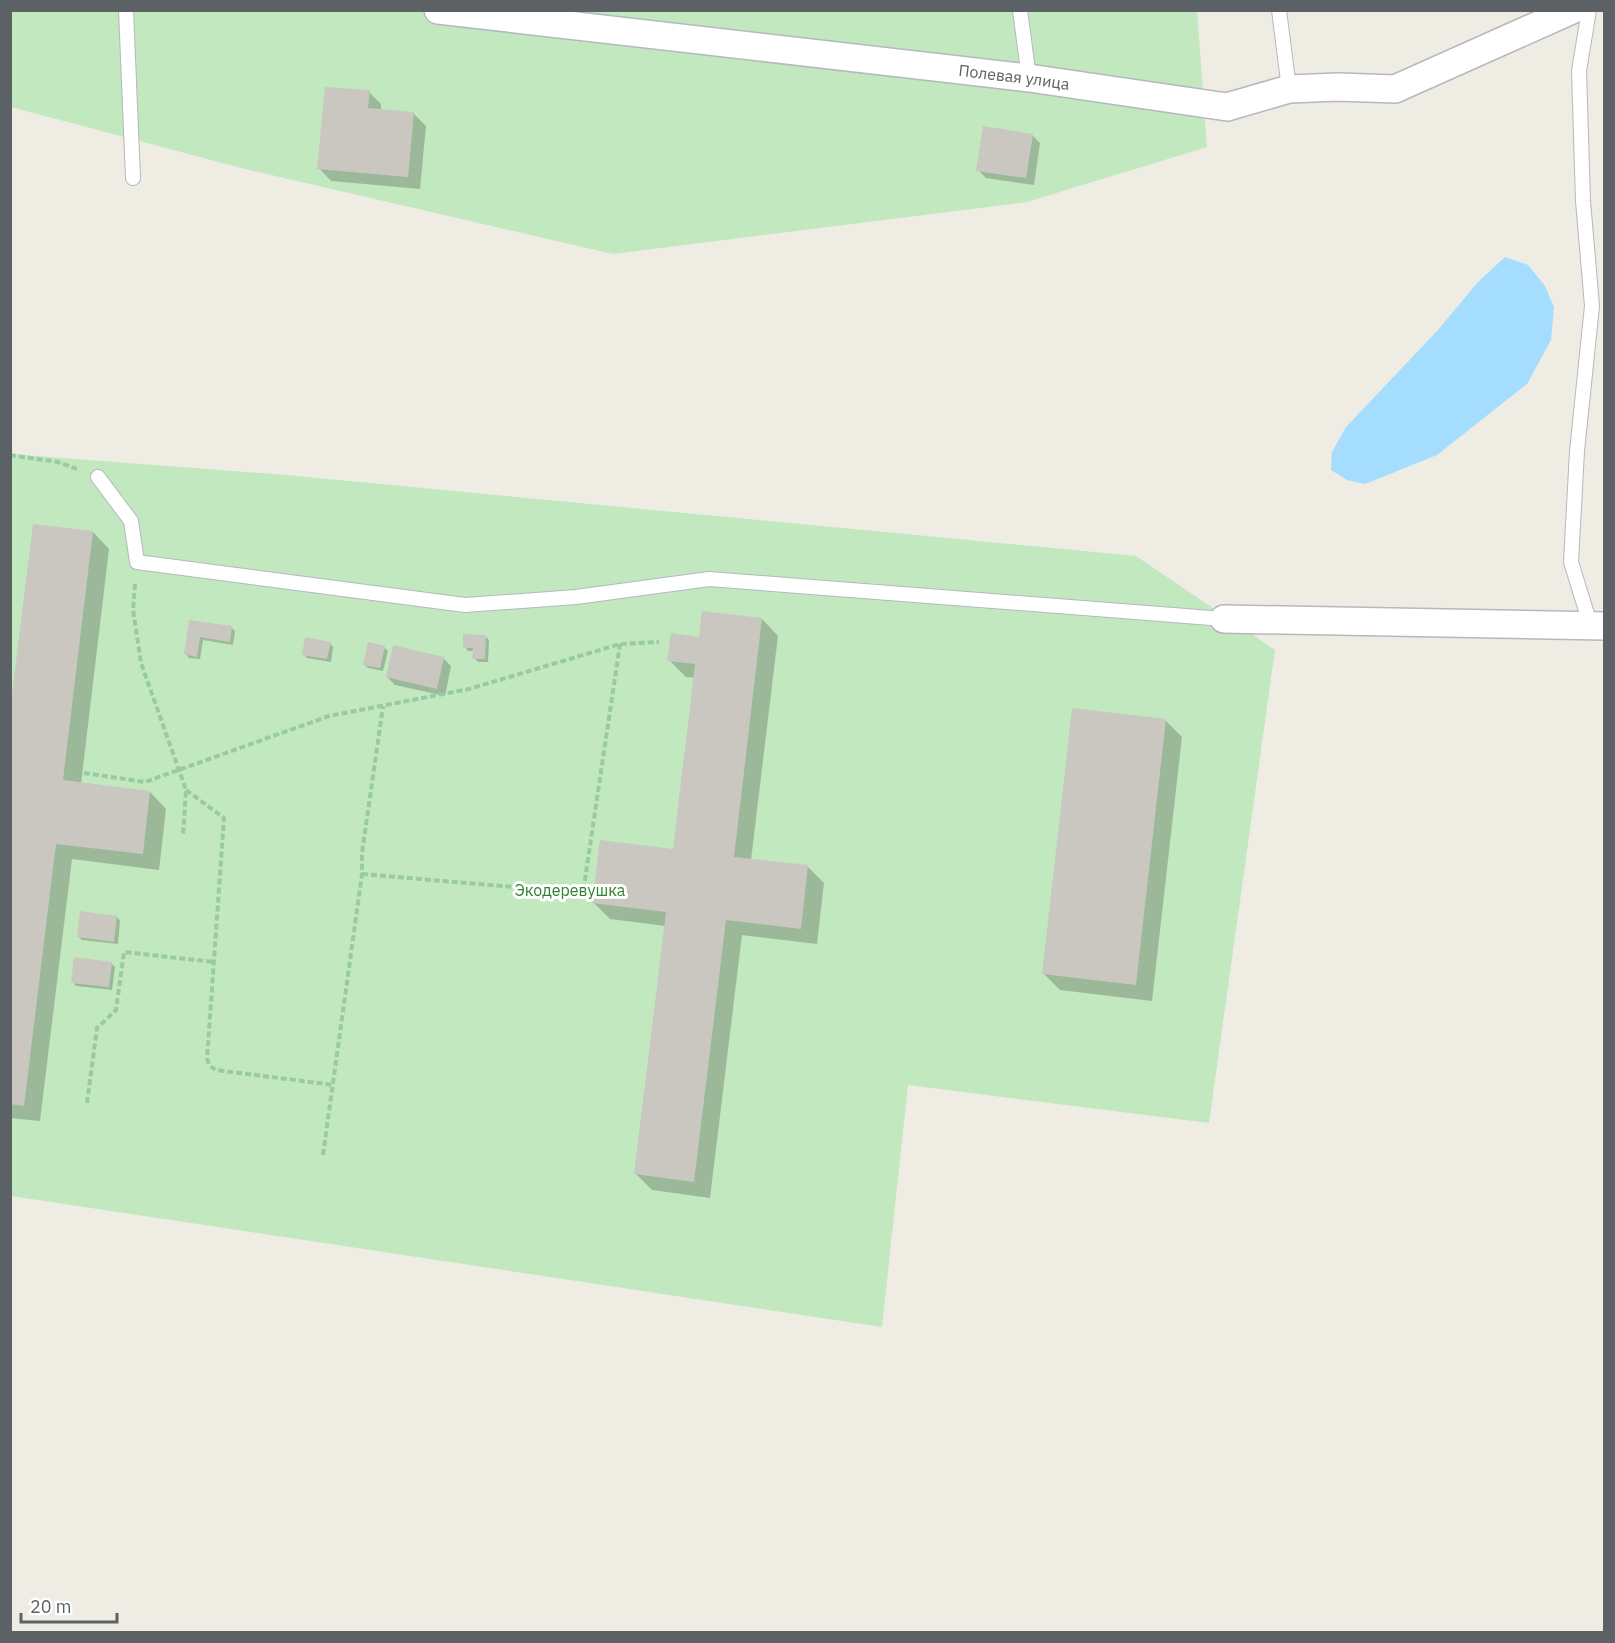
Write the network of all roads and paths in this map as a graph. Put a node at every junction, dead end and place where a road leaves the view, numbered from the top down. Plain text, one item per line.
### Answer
1 (126, 10) edge
2 (438, 10) edge
3 (1020, 10) edge
4 (1279, 10) edge
5 (1572, 10) edge
6 (1589, 10) edge
7 (1029, 78) junction
8 (1290, 89) junction
9 (133, 178) dead end
10 (10, 454) edge
11 (98, 477) joint
12 (137, 562) junction
13 (1224, 619) joint
14 (1598, 626) edge
15 (659, 642) dead end
16 (620, 644) junction
17 (383, 706) junction
18 (178, 769) junction
19 (84, 773) dead end
20 (186, 790) junction
21 (183, 836) dead end
22 (362, 874) junction
23 (214, 962) junction
24 (334, 1085) junction
25 (87, 1103) dead end
26 (323, 1155) dead end

1 - 9 lane
2 - 7 street, Полевая улица
3 - 7 lane
4 - 8 lane
5 - 8 street, Полевая улица
6 - 14 lane
7 - 8 street, Полевая улица
10 - 11 path
11 - 12 lane
12 - 13 lane
12 - 18 path
13 - 14 street
15 - 16 path
16 - 17 path
16 - 22 path
17 - 18 path
17 - 22 path
18 - 19 path
18 - 20 path
20 - 21 path
20 - 23 path
22 - 24 path
23 - 24 path
23 - 25 path
24 - 26 path

